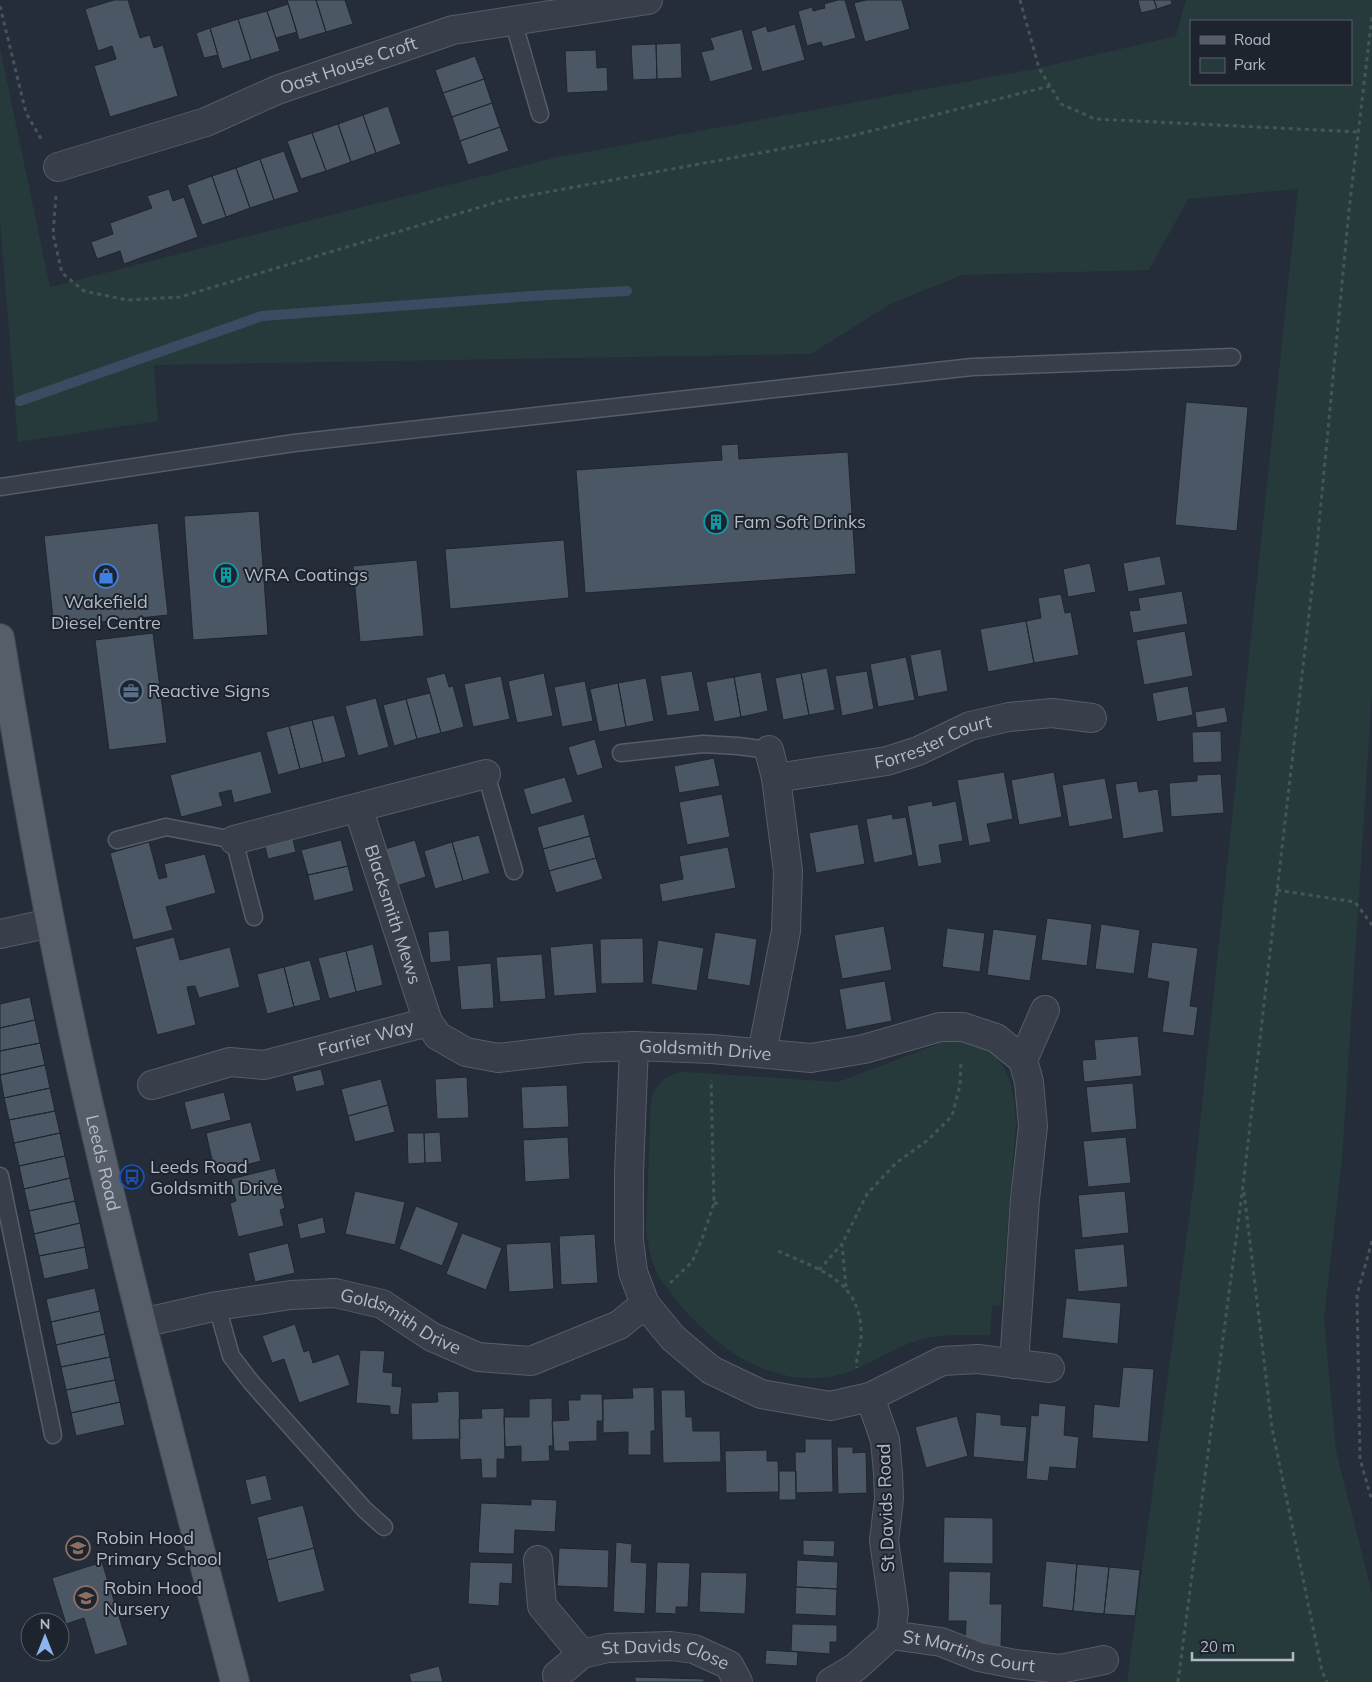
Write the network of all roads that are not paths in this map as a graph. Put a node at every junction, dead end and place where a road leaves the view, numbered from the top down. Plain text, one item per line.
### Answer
1 (648, 0) edge
2 (513, 20) junction
3 (540, 114) dead end
4 (58, 167) road end
5 (1232, 357) dead end
6 (0, 487) edge
7 (0, 638) edge
8 (1092, 718) dead end
9 (769, 750) joint
10 (621, 753) dead end
11 (486, 774) joint
12 (776, 778) junction
13 (358, 808) junction
14 (117, 840) dead end
15 (234, 840) junction
16 (514, 871) dead end
17 (254, 918) dead end
18 (50, 923) junction
19 (0, 934) edge
20 (1045, 1010) dead end
21 (428, 1022) junction
22 (634, 1046) junction
23 (762, 1053) junction
24 (1023, 1060) junction
25 (152, 1085) dead end
26 (0, 1176) edge
27 (645, 1304) junction
28 (217, 1306) junction
29 (142, 1323) junction
30 (1014, 1364) junction
31 (1050, 1368) dead end
32 (870, 1396) junction
33 (53, 1435) dead end
34 (384, 1527) dead end
35 (538, 1560) dead end
36 (891, 1636) junction
37 (582, 1654) junction
38 (1104, 1660) dead end
39 (556, 1675) dead end
40 (235, 1682) edge
41 (738, 1682) edge
42 (831, 1682) edge

1 - 2 street, Oast House Croft
2 - 3 lane
2 - 4 street, Oast House Croft
5 - 6 lane
7 - 18 main road, Leeds Road
8 - 12 street, Forrester Court
9 - 10 lane
9 - 12 street
11 - 13 street
11 - 16 lane
12 - 23 street
13 - 15 street
13 - 21 street, Blacksmith Mews
14 - 15 lane
15 - 17 lane
18 - 19 street
18 - 29 main road, Leeds Road
20 - 24 street
21 - 22 street, Farrier Way
21 - 25 street, Farrier Way
22 - 23 street, Goldsmith Drive
22 - 27 street, Goldsmith Drive
23 - 24 street, Goldsmith Drive
24 - 30 street
26 - 33 lane
27 - 28 street, Goldsmith Drive
27 - 32 street, Goldsmith Drive
28 - 29 street, Goldsmith Drive
28 - 34 lane
29 - 40 main road, Leeds Road
30 - 31 street, Goldsmith Drive
30 - 32 street, Goldsmith Drive
32 - 36 street, St Davids Road
35 - 37 street, St Davids Close
36 - 38 street, St Martins Court
36 - 42 street
37 - 39 street, St Davids Close
37 - 41 street, St Davids Close

